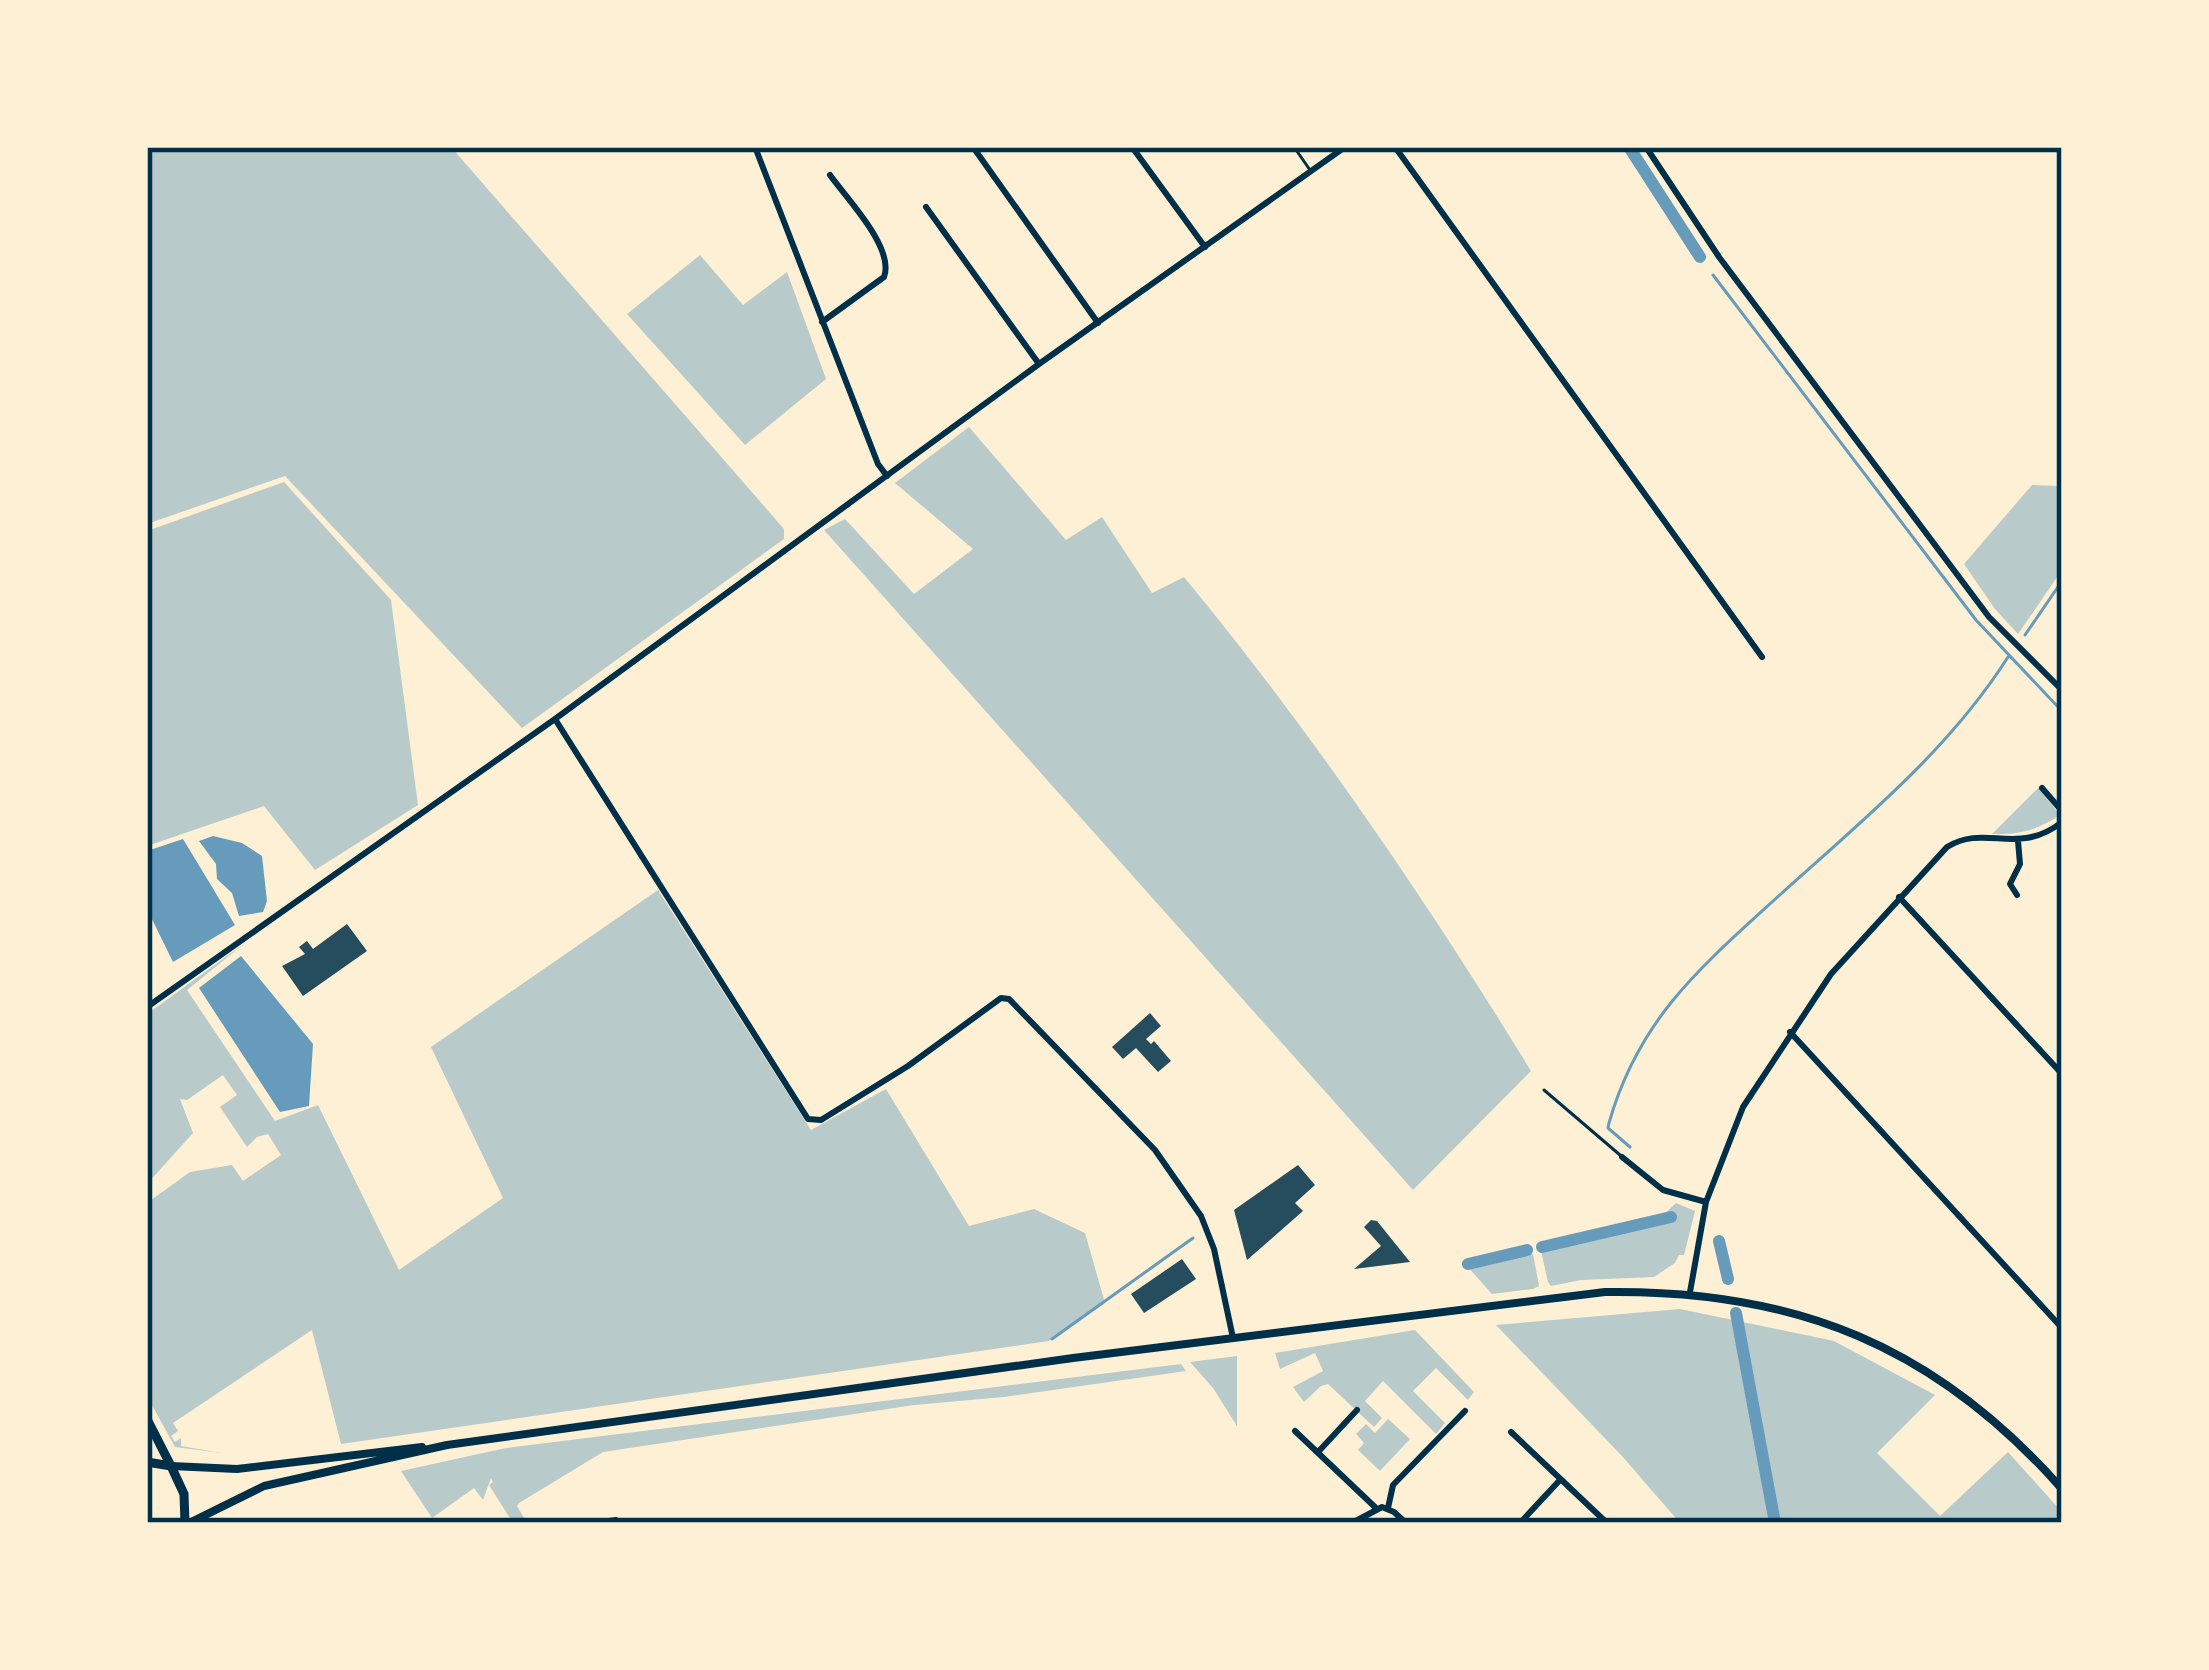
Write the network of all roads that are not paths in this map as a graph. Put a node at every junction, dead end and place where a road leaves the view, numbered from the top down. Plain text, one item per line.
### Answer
1 (755, 147) edge
2 (973, 147) edge
3 (1132, 147) edge
4 (1294, 147) edge
5 (1346, 147) edge
6 (1395, 147) edge
7 (1646, 147) edge
8 (1311, 172) junction
9 (830, 175) dead end
10 (926, 207) dead end
11 (1205, 247) junction
12 (822, 322) junction
13 (1098, 323) junction
14 (1040, 364) junction
15 (887, 476) junction
16 (1762, 657) dead end
17 (2062, 690) edge
18 (555, 719) junction
19 (2042, 788) dead end
20 (2062, 811) edge
21 (2062, 822) edge
22 (2018, 841) junction
23 (2017, 895) dead end
24 (1899, 898) junction
25 (147, 1007) edge
26 (1790, 1032) junction
27 (2062, 1074) edge
28 (1544, 1090) dead end
29 (1622, 1157) joint
30 (1706, 1202) junction
31 (1690, 1292) junction
32 (2062, 1328) edge
33 (1234, 1339) junction
34 (1357, 1410) dead end
35 (1465, 1411) dead end
36 (147, 1419) edge
37 (1294, 1431) dead end
38 (1511, 1432) dead end
39 (447, 1445) junction
40 (1318, 1453) junction
41 (147, 1462) edge
42 (171, 1466) junction
43 (1559, 1480) junction
44 (2062, 1489) edge
45 (1388, 1508) junction
46 (1377, 1509) junction
47 (187, 1523) edge
48 (596, 1523) edge
49 (617, 1523) edge
50 (1352, 1523) edge
51 (1406, 1523) edge
52 (1520, 1523) edge
53 (1607, 1523) edge

1 - 12 street
2 - 13 street
3 - 11 street
4 - 8 lane
5 - 8 street
6 - 16 street
7 - 17 street
8 - 11 street
9 - 12 street
10 - 14 street
11 - 13 street
12 - 15 street
13 - 14 street
14 - 15 street
15 - 18 street
18 - 25 street
18 - 33 street
19 - 20 street
21 - 22 street
22 - 23 street
22 - 24 street
24 - 26 street
24 - 27 street
26 - 30 street
26 - 32 street
28 - 29 lane
29 - 30 street
30 - 31 street
31 - 33 main road
31 - 44 main road
33 - 39 main road
34 - 40 street
35 - 45 street
36 - 42 main road
37 - 40 street
38 - 43 street
39 - 42 main road
39 - 47 main road
40 - 46 street
41 - 42 main road
42 - 47 main road
43 - 52 street
43 - 53 street
45 - 46 street
45 - 51 street
46 - 50 street
48 - 49 street

